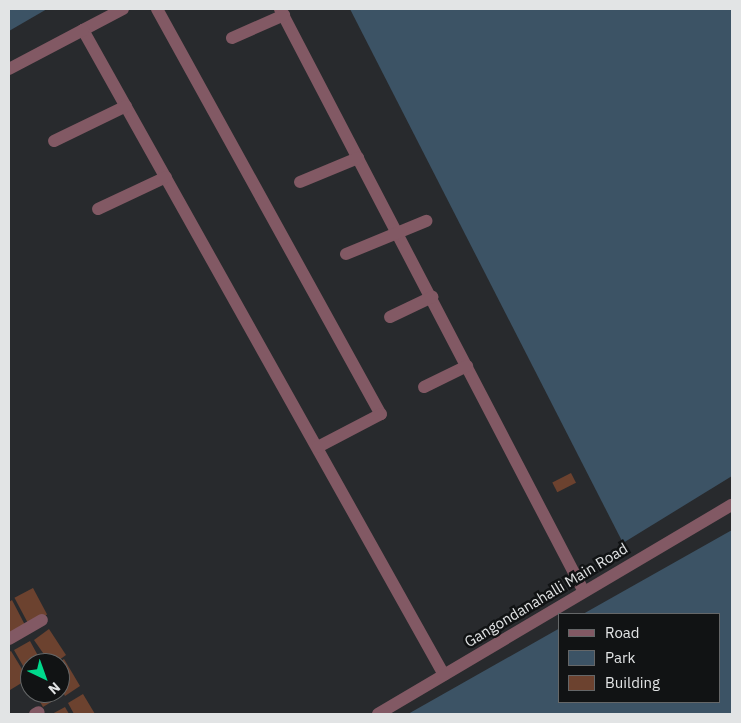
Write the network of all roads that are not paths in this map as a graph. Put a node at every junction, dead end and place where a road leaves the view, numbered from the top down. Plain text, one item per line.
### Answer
1 (123, 9) edge
2 (157, 9) edge
3 (282, 12) edge
4 (83, 30) junction
5 (232, 38) dead end
6 (9, 69) edge
7 (126, 106) junction
8 (54, 141) dead end
9 (358, 158) junction
10 (166, 177) junction
11 (300, 182) dead end
12 (98, 209) dead end
13 (426, 220) dead end
14 (398, 232) junction
15 (346, 254) dead end
16 (432, 297) junction
17 (390, 317) dead end
18 (467, 366) junction
19 (424, 387) dead end
20 (318, 447) junction
21 (732, 505) edge
22 (584, 592) junction
23 (42, 620) dead end
24 (9, 639) edge
25 (444, 675) junction
26 (378, 714) edge

1 - 4 street
2 - 20 street
3 - 5 street
3 - 9 street
4 - 6 street
4 - 7 street
7 - 8 street
7 - 10 street
9 - 11 street
9 - 14 street
10 - 12 street
10 - 20 street
13 - 14 street
14 - 15 street
14 - 16 street
16 - 17 street
16 - 18 street
18 - 19 street
18 - 22 street
20 - 25 street
21 - 22 street, Gangondanahalli Main Road
22 - 25 street, Gangondanahalli Main Road
23 - 24 street
25 - 26 street, Gangondanahalli Main Road

